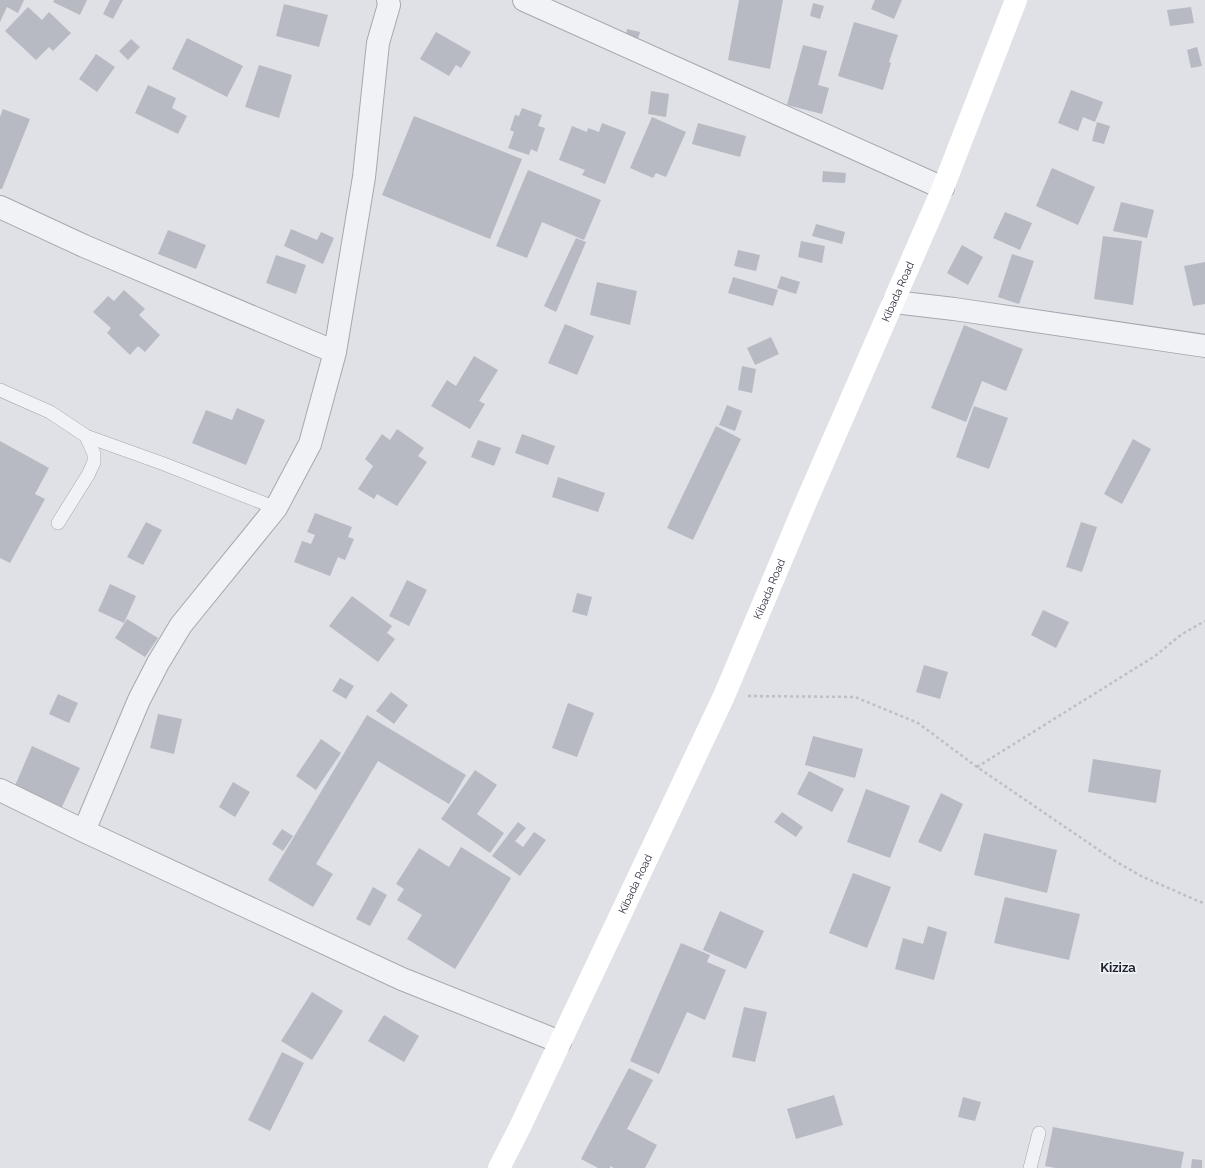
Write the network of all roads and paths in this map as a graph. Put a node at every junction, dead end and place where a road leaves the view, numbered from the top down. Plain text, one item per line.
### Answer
1 (524, 0) edge
2 (1016, 0) edge
3 (389, 2) edge
4 (943, 188) junction
5 (0, 207) edge
6 (894, 302) junction
7 (1205, 346) edge
8 (335, 352) junction
9 (0, 390) edge
10 (86, 436) junction
11 (276, 508) junction
12 (58, 523) dead end
13 (1205, 621) edge
14 (724, 696) junction
15 (978, 767) junction
16 (0, 790) edge
17 (84, 831) junction
18 (1205, 904) edge
19 (560, 1042) junction
20 (1039, 1133) dead end
21 (499, 1168) edge
22 (1030, 1168) edge

1 - 4 street
2 - 4 main road, Kibada Road
3 - 8 street
4 - 6 main road, Kibada Road
5 - 8 street
6 - 7 street
6 - 14 main road, Kibada Road
8 - 11 street
9 - 10 lane
10 - 11 lane
10 - 12 lane
11 - 17 street
13 - 15 path
14 - 15 path
14 - 19 main road, Kibada Road
15 - 18 path
16 - 17 street
17 - 19 street
19 - 21 main road, Kibada Road
20 - 22 lane

